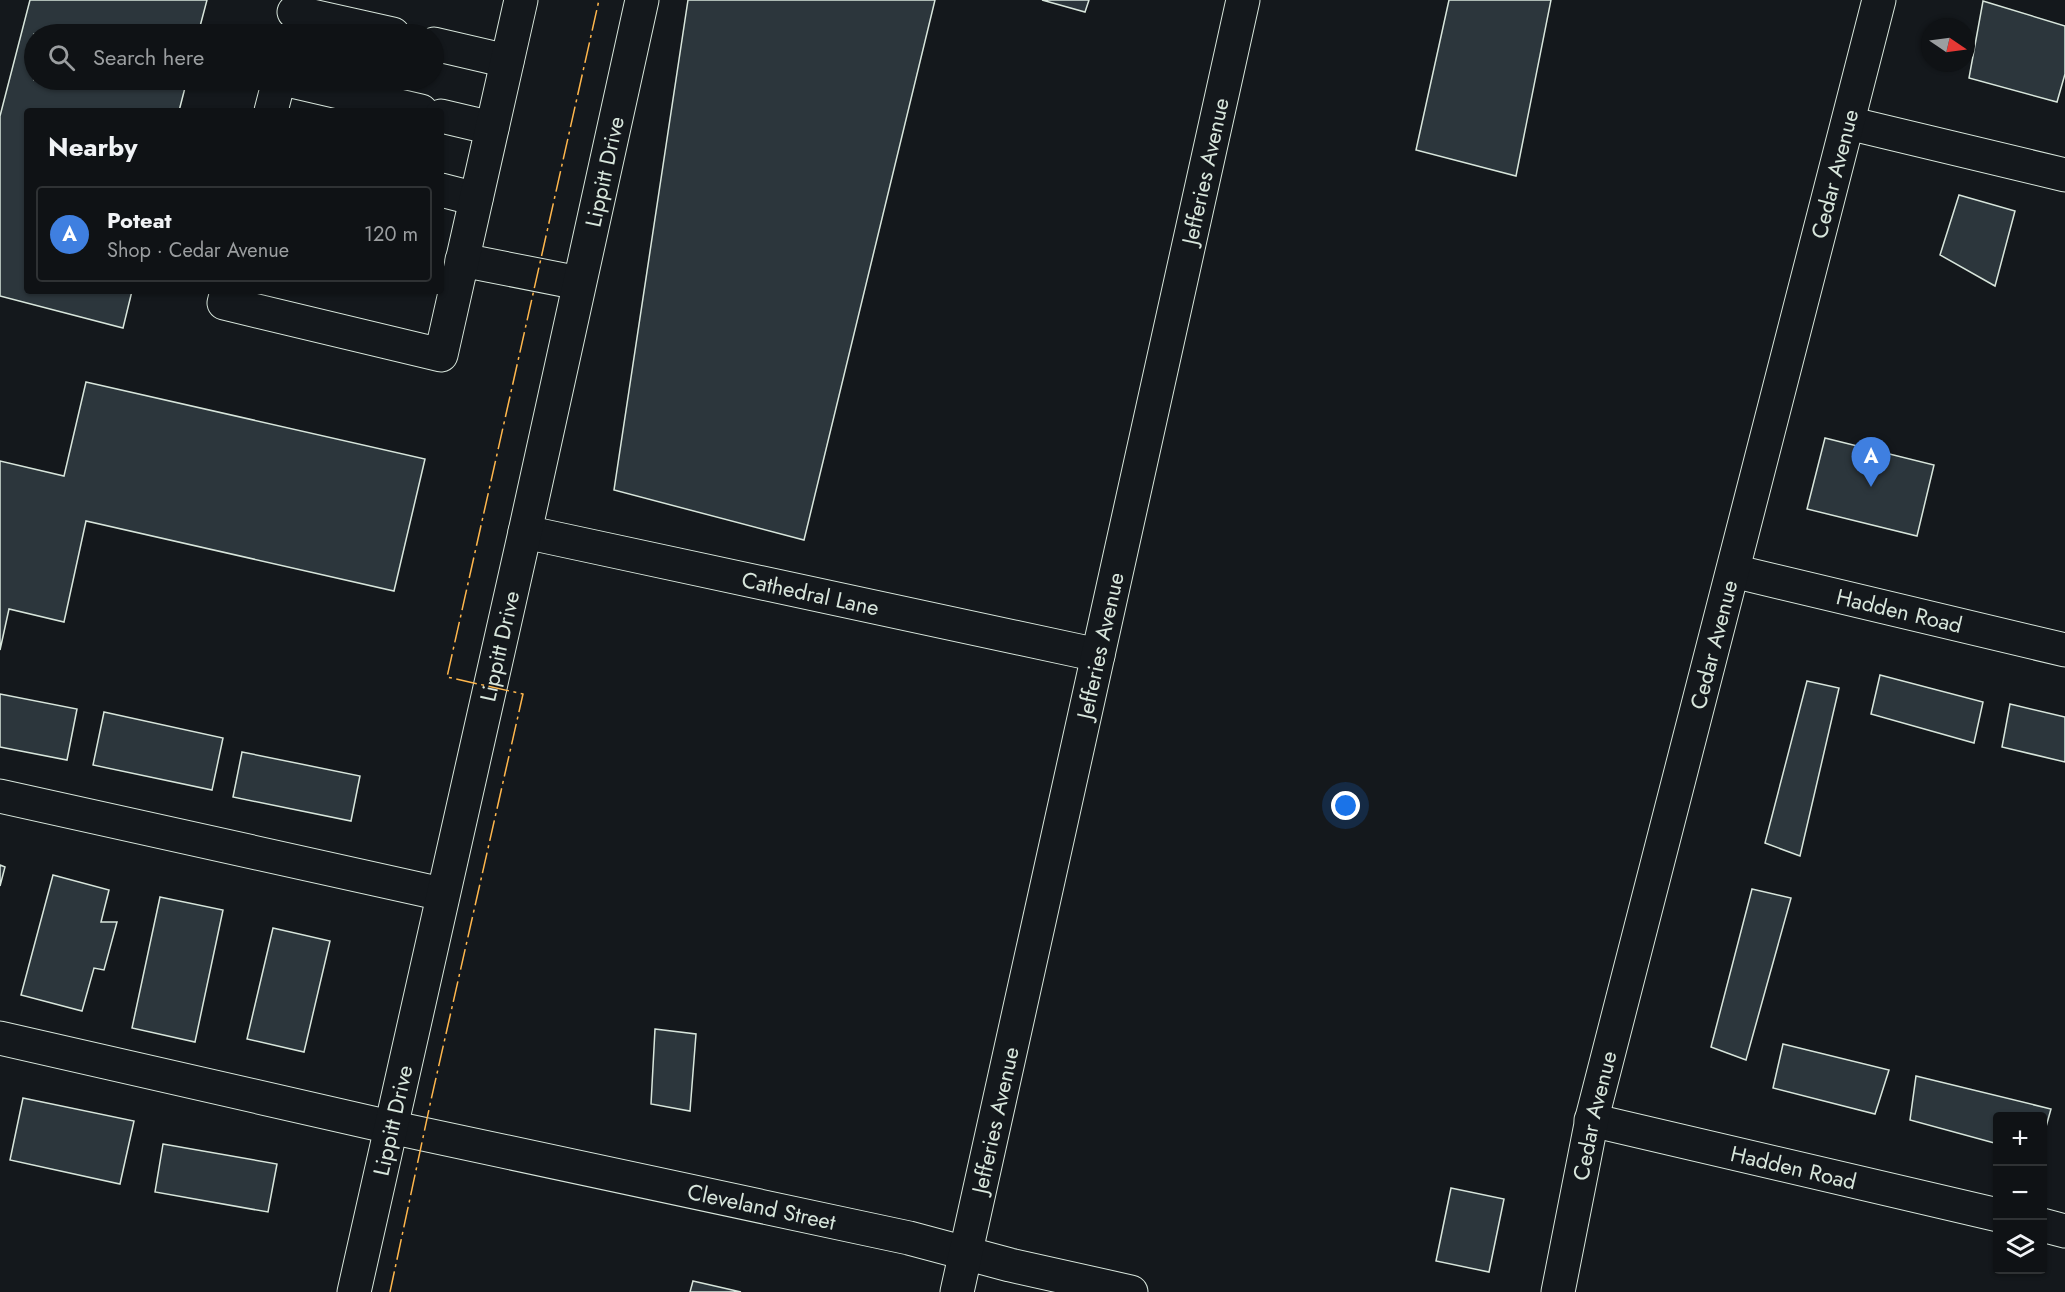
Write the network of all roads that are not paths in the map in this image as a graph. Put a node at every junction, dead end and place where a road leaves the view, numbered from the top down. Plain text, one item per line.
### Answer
1 (522, 0) edge
2 (642, 0) edge
3 (1244, 0) edge
4 (1880, 0) edge
5 (293, 16) edge
6 (337, 24) edge
7 (444, 46) edge
8 (507, 61) junction
9 (276, 90) edge
10 (330, 90) edge
11 (272, 108) edge
12 (408, 108) edge
13 (444, 117) edge
14 (1848, 123) junction
15 (492, 128) junction
16 (2065, 175) edge
17 (444, 191) edge
18 (476, 199) junction
19 (454, 268) edge
20 (579, 283) junction
21 (226, 297) edge
22 (525, 532) junction
23 (1733, 571) junction
24 (2065, 650) edge
25 (1098, 655) junction
26 (0, 796) edge
27 (442, 894) junction
28 (0, 1038) edge
29 (1591, 1120) junction
30 (390, 1127) junction
31 (1993, 1214) edge
32 (2047, 1226) edge
33 (2065, 1231) edge
34 (967, 1253) junction
35 (354, 1292) edge
36 (957, 1292) edge
37 (1131, 1292) edge
38 (1558, 1292) edge

1 - 8 street
2 - 20 street, Lippitt Drive
3 - 25 street, Jefferies Avenue
4 - 14 street, Cedar Avenue
5 - 6 street
7 - 8 street
8 - 15 street
9 - 11 street
10 - 12 street
13 - 15 street
14 - 16 street
14 - 23 street, Cedar Avenue
15 - 18 street
17 - 18 street
18 - 19 street
19 - 20 street
19 - 21 street
20 - 22 street, Lippitt Drive
22 - 25 street, Cathedral Lane
22 - 27 street, Lippitt Drive
23 - 24 street, Hadden Road
23 - 29 street, Cedar Avenue
25 - 34 street, Jefferies Avenue
26 - 27 street
27 - 30 street, Lippitt Drive
28 - 30 street, Cleveland Street
29 - 31 street, Hadden Road
29 - 38 street, Cedar Avenue
30 - 34 street, Cleveland Street
30 - 35 street, Lippitt Drive
32 - 33 street
34 - 36 street, Jefferies Avenue
34 - 37 street, Cleveland Street

